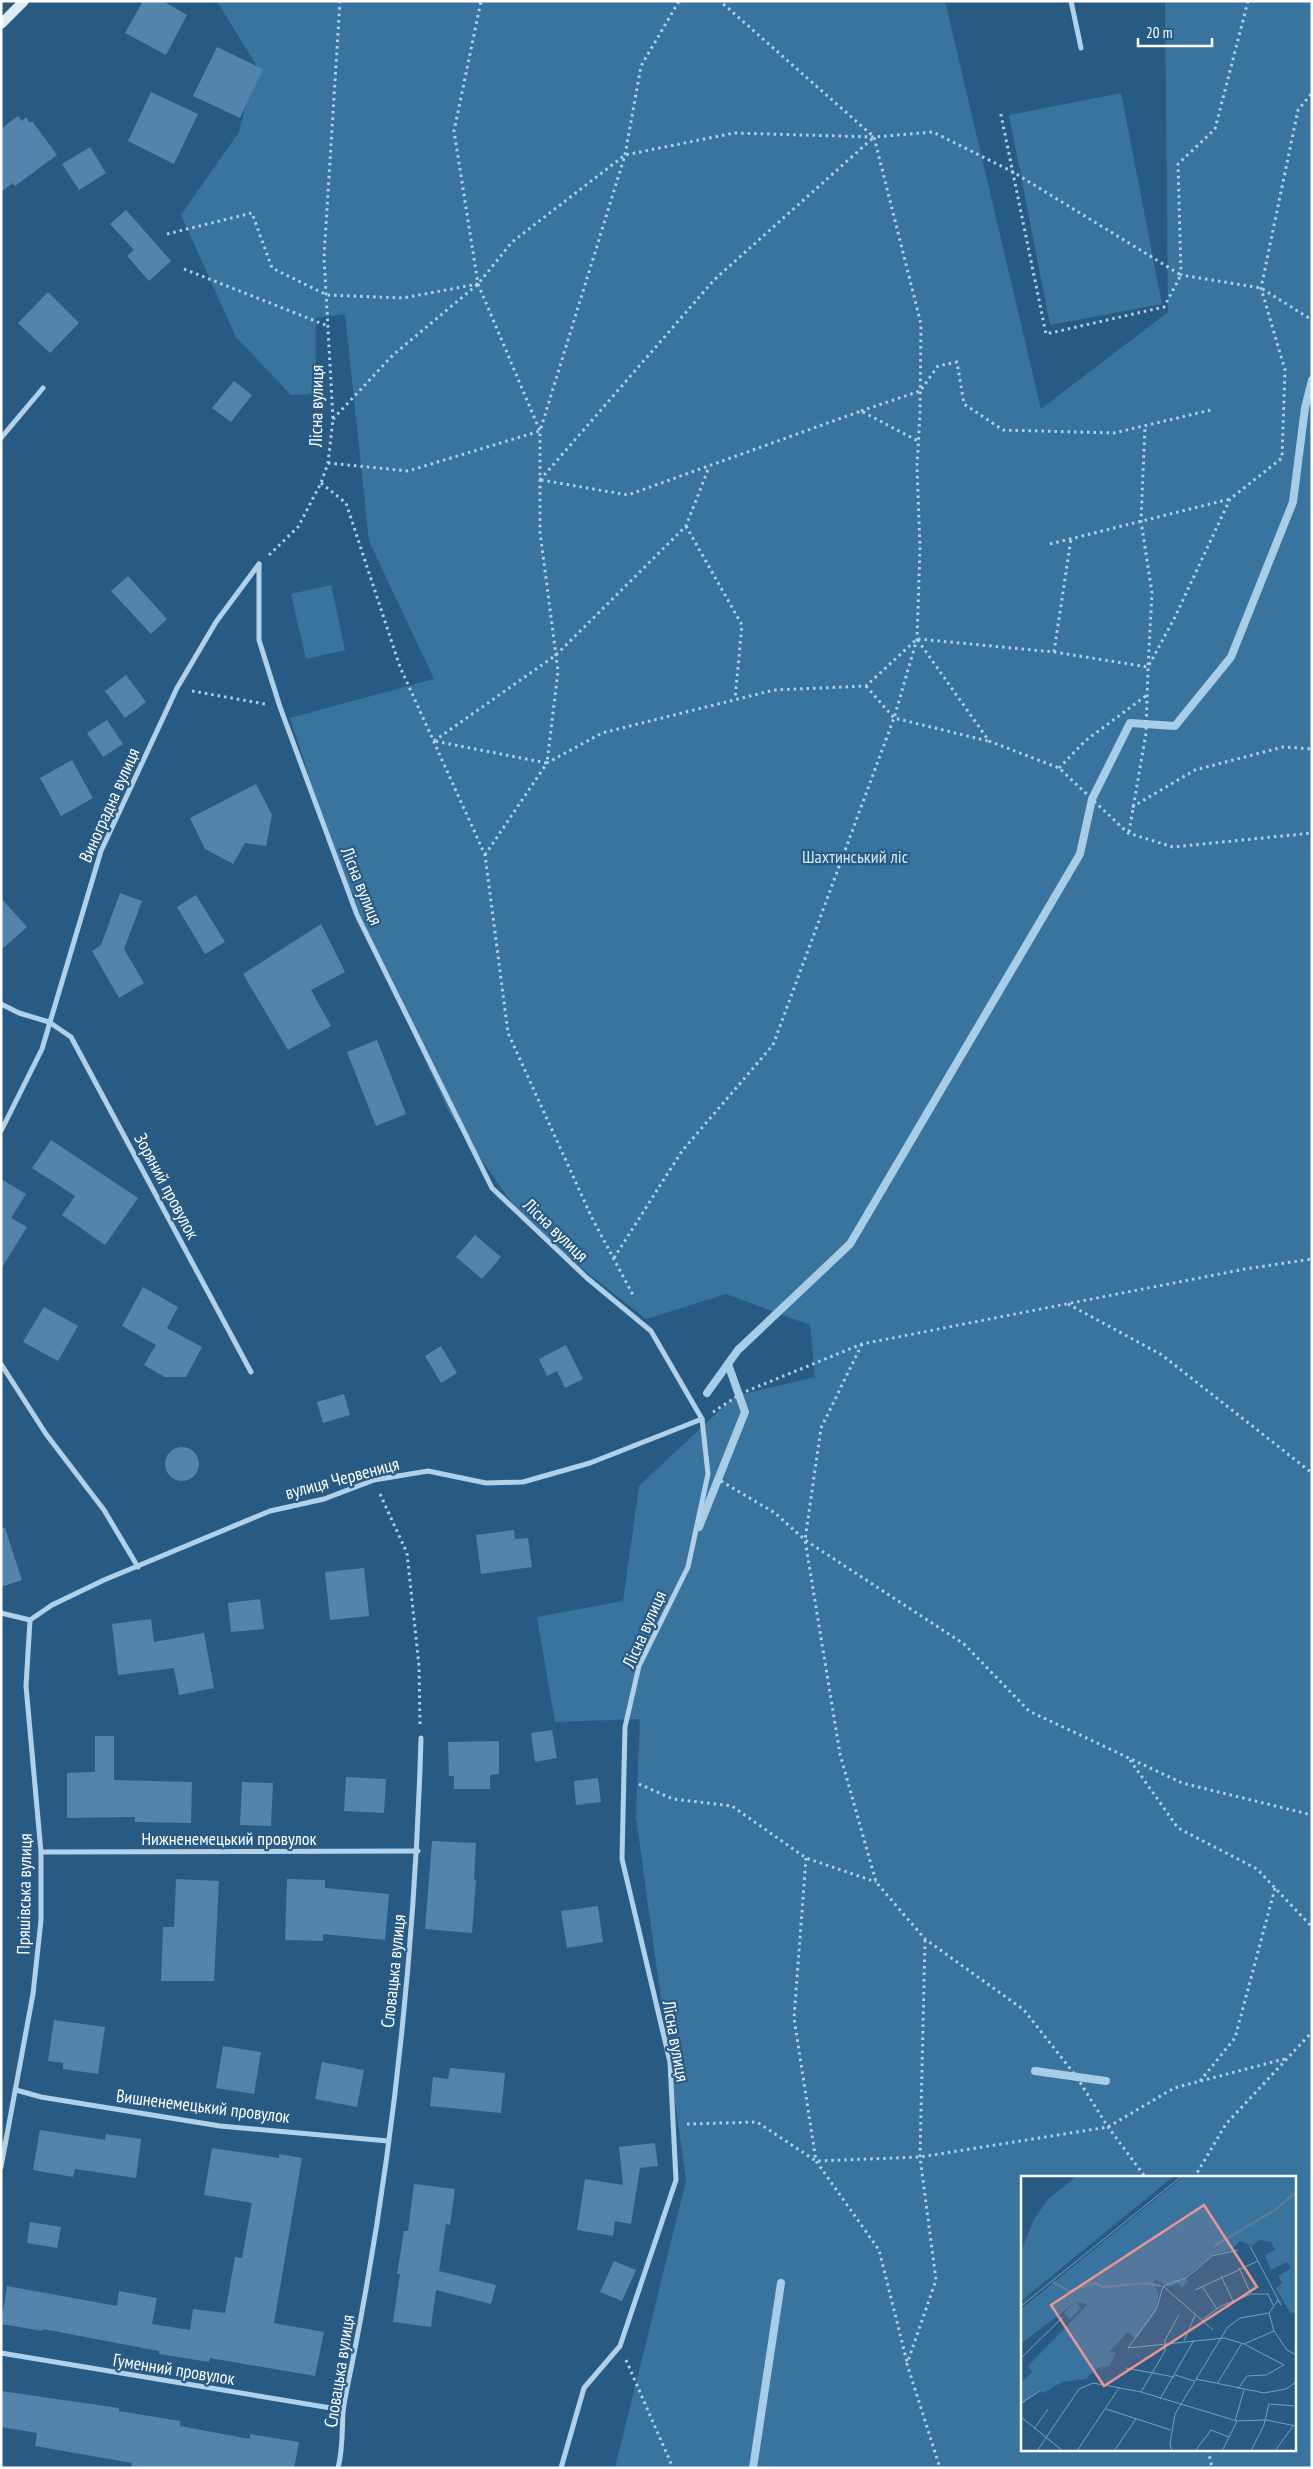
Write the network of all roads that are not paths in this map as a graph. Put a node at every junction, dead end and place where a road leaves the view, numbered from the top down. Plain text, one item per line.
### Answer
1 (24, 1) edge
2 (1071, 1) edge
3 (3, 22) edge
4 (1081, 48) dead end
5 (43, 388) dead end
6 (1, 438) edge
7 (259, 564) joint
8 (1, 1004) edge
9 (48, 1022) junction
10 (1, 1131) edge
11 (1, 1364) edge
12 (251, 1372) dead end
13 (702, 1419) junction
14 (138, 1567) junction
15 (1, 1613) edge
16 (30, 1620) junction
17 (421, 1738) road end
18 (418, 1851) junction
19 (41, 1852) junction
20 (16, 2090) junction
21 (388, 2141) junction
22 (1, 2167) edge
23 (1, 2353) edge
24 (343, 2410) junction
25 (338, 2468) edge
26 (561, 2468) edge

1 - 3 street
2 - 4 street
5 - 6 street
7 - 9 street, Виноградна вулиця
7 - 13 street, Лісна вулиця
8 - 9 street, Зоряний провулок
9 - 10 street, Виноградна вулиця
9 - 12 street, Зоряний провулок
11 - 14 street
13 - 14 street, вулиця Червениця
13 - 26 street, Лісна вулиця
14 - 16 street, вулиця Червениця
15 - 16 street
16 - 19 street, Пряшівська вулиця
17 - 18 street, Словацька вулиця
18 - 19 street, Нижненемецький провулок
18 - 21 street, Словацька вулиця
19 - 20 street, Пряшівська вулиця
20 - 21 street, Вишненемецький провулок
20 - 22 street, Пряшівська вулиця
21 - 24 street, Словацька вулиця
23 - 24 street, Гуменний провулок
24 - 25 street, Словацька вулиця

